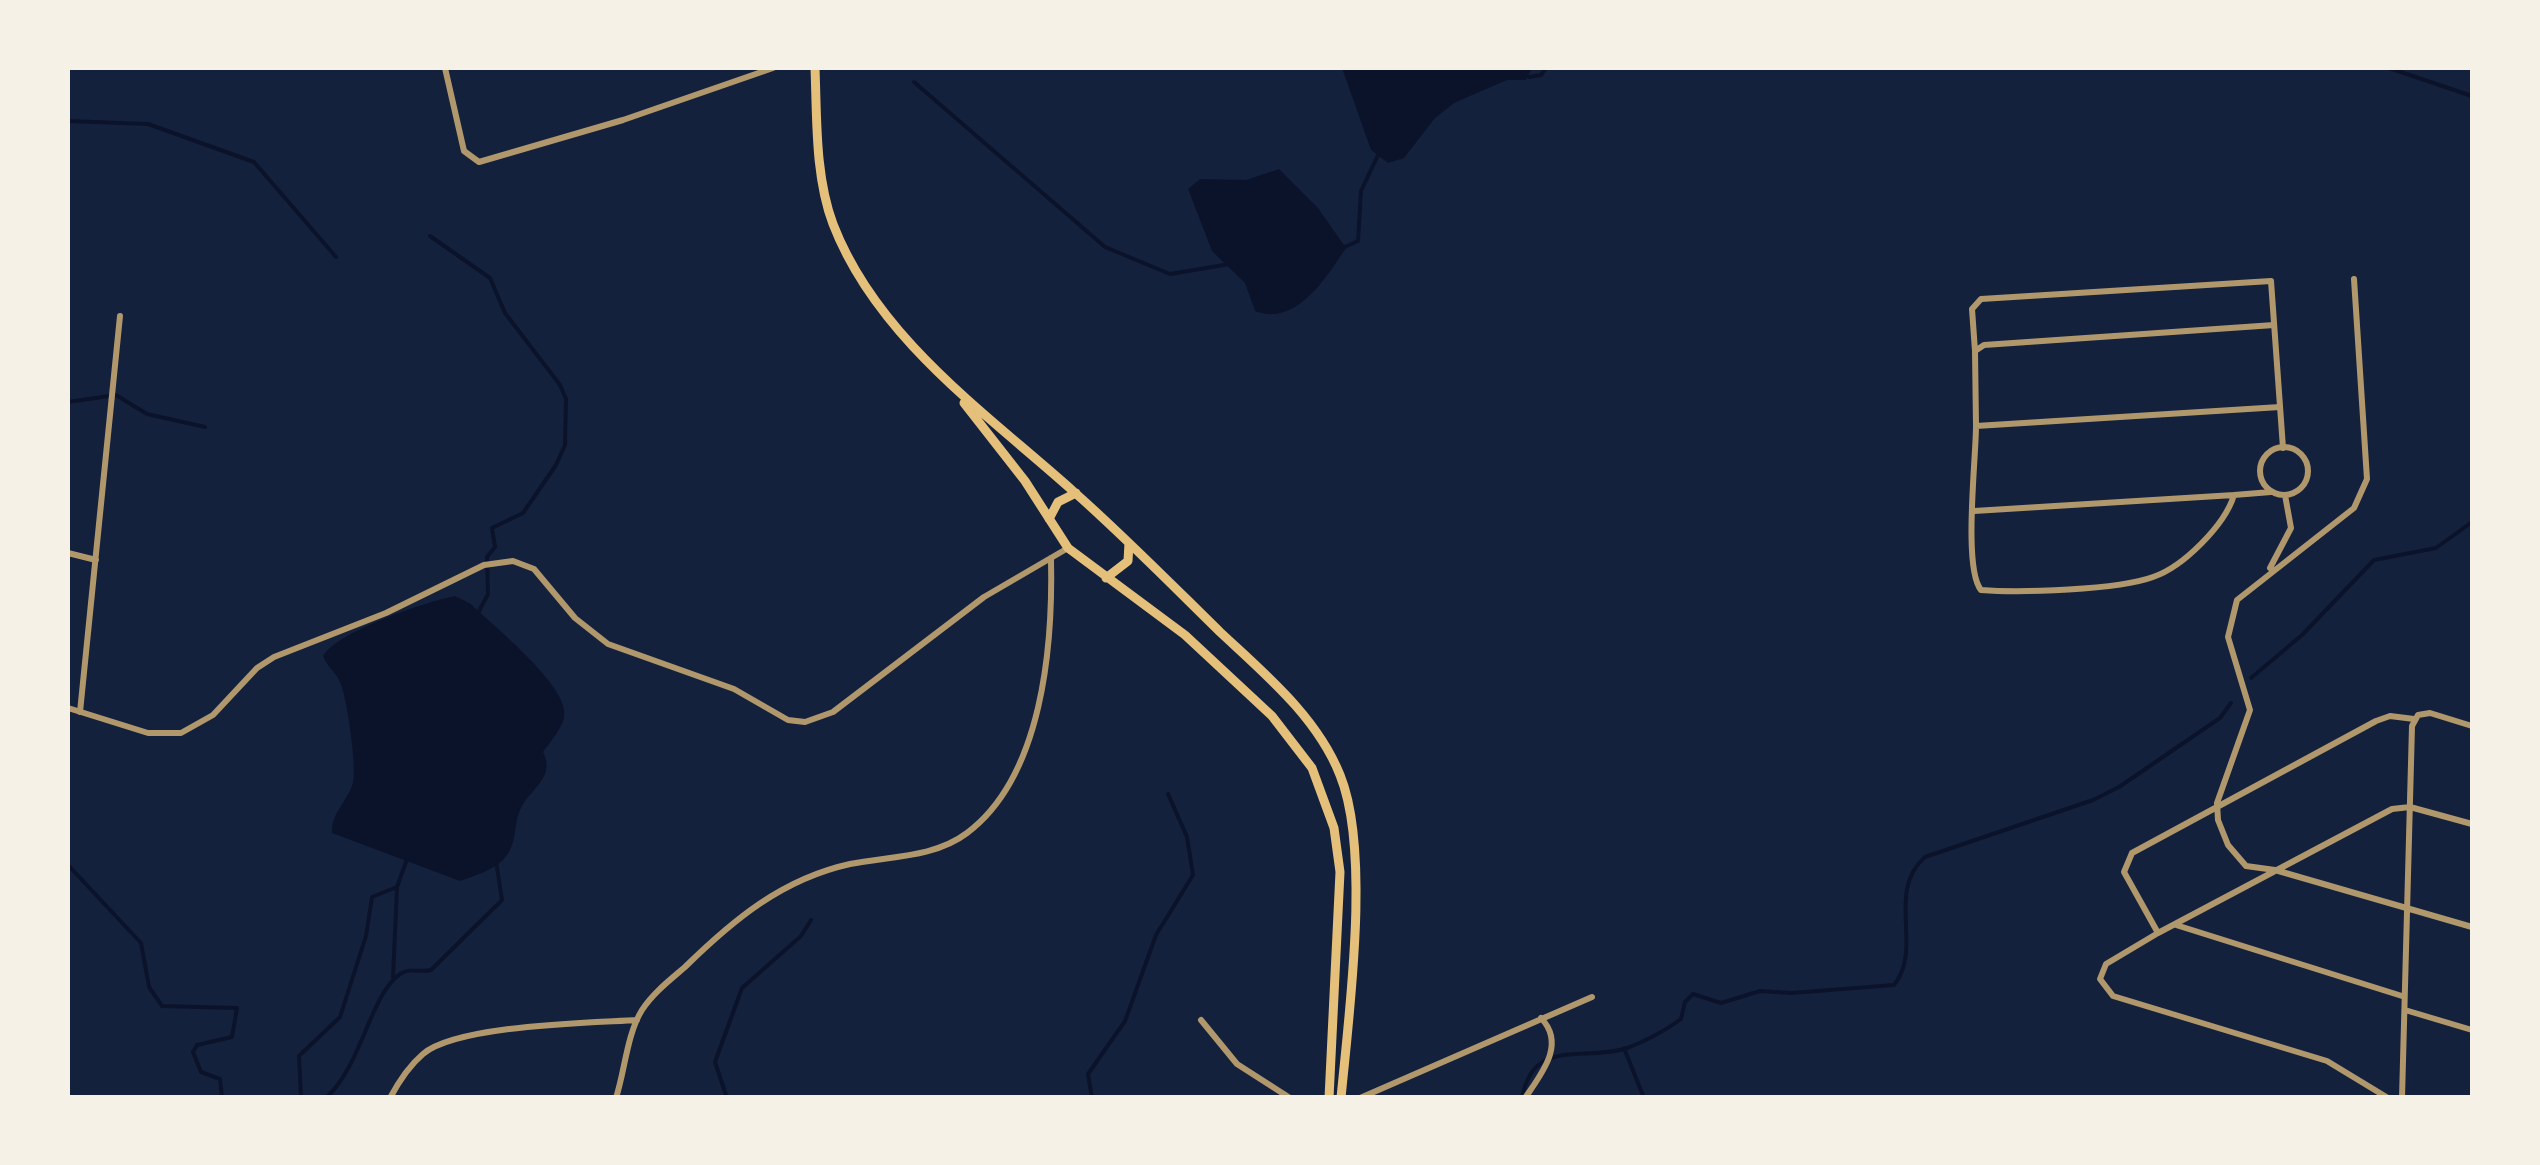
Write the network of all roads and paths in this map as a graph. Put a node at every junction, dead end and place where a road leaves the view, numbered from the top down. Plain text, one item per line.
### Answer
1 (446, 68) edge
2 (773, 68) edge
3 (815, 68) edge
4 (2354, 279) dead end
5 (120, 316) dead end
6 (2274, 325) junction
7 (1976, 351) junction
8 (960, 396) junction
9 (2280, 407) junction
10 (1976, 426) junction
11 (2283, 448) junction
12 (2271, 492) junction
13 (1076, 493) junction
14 (2234, 495) junction
15 (2286, 495) junction
16 (1974, 511) junction
17 (1049, 519) junction
18 (1128, 544) junction
19 (1068, 548) junction
20 (68, 554) edge
21 (1052, 558) junction
22 (96, 560) junction
23 (2267, 574) junction
24 (1106, 578) junction
25 (68, 708) edge
26 (80, 712) junction
27 (2414, 719) junction
28 (2472, 726) edge
29 (2217, 803) junction
30 (2410, 807) junction
31 (2472, 824) edge
32 (2275, 870) junction
33 (2406, 909) junction
34 (2174, 924) junction
35 (2472, 927) edge
36 (2158, 933) junction
37 (1592, 996) dead end
38 (2403, 996) junction
39 (2405, 1010) junction
40 (1541, 1018) junction
41 (637, 1020) junction
42 (1201, 1020) dead end
43 (2472, 1030) edge
44 (390, 1098) edge
45 (616, 1098) edge
46 (1290, 1098) edge
47 (1329, 1098) edge
48 (1342, 1098) edge
49 (1360, 1098) edge
50 (1525, 1098) edge
51 (2388, 1098) edge
52 (2402, 1098) edge

1 - 2 street
3 - 8 main road
4 - 23 street
5 - 22 street
6 - 7 street
6 - 7 street
6 - 9 street
7 - 10 street
8 - 13 main road
8 - 17 main road
9 - 10 street
9 - 11 street
10 - 16 street
11 - 12 street
11 - 15 street
12 - 14 street
12 - 15 street
13 - 17 main road
13 - 18 main road
14 - 16 street
14 - 16 street
15 - 23 street
17 - 19 main road
18 - 24 main road
18 - 48 main road
19 - 21 street
19 - 24 main road
20 - 22 street
21 - 26 street
21 - 41 street
22 - 26 street
23 - 29 street
24 - 47 main road
25 - 26 street
27 - 28 street
27 - 29 street
27 - 30 street
29 - 32 street
29 - 36 street
30 - 31 street
30 - 32 street
30 - 33 street
32 - 33 street
32 - 34 street
33 - 35 street
33 - 38 street
34 - 36 street
34 - 38 street
36 - 51 street
37 - 40 street
38 - 39 street
39 - 43 street
39 - 52 street
40 - 49 street
40 - 50 street
41 - 44 street
41 - 45 street
42 - 46 street

